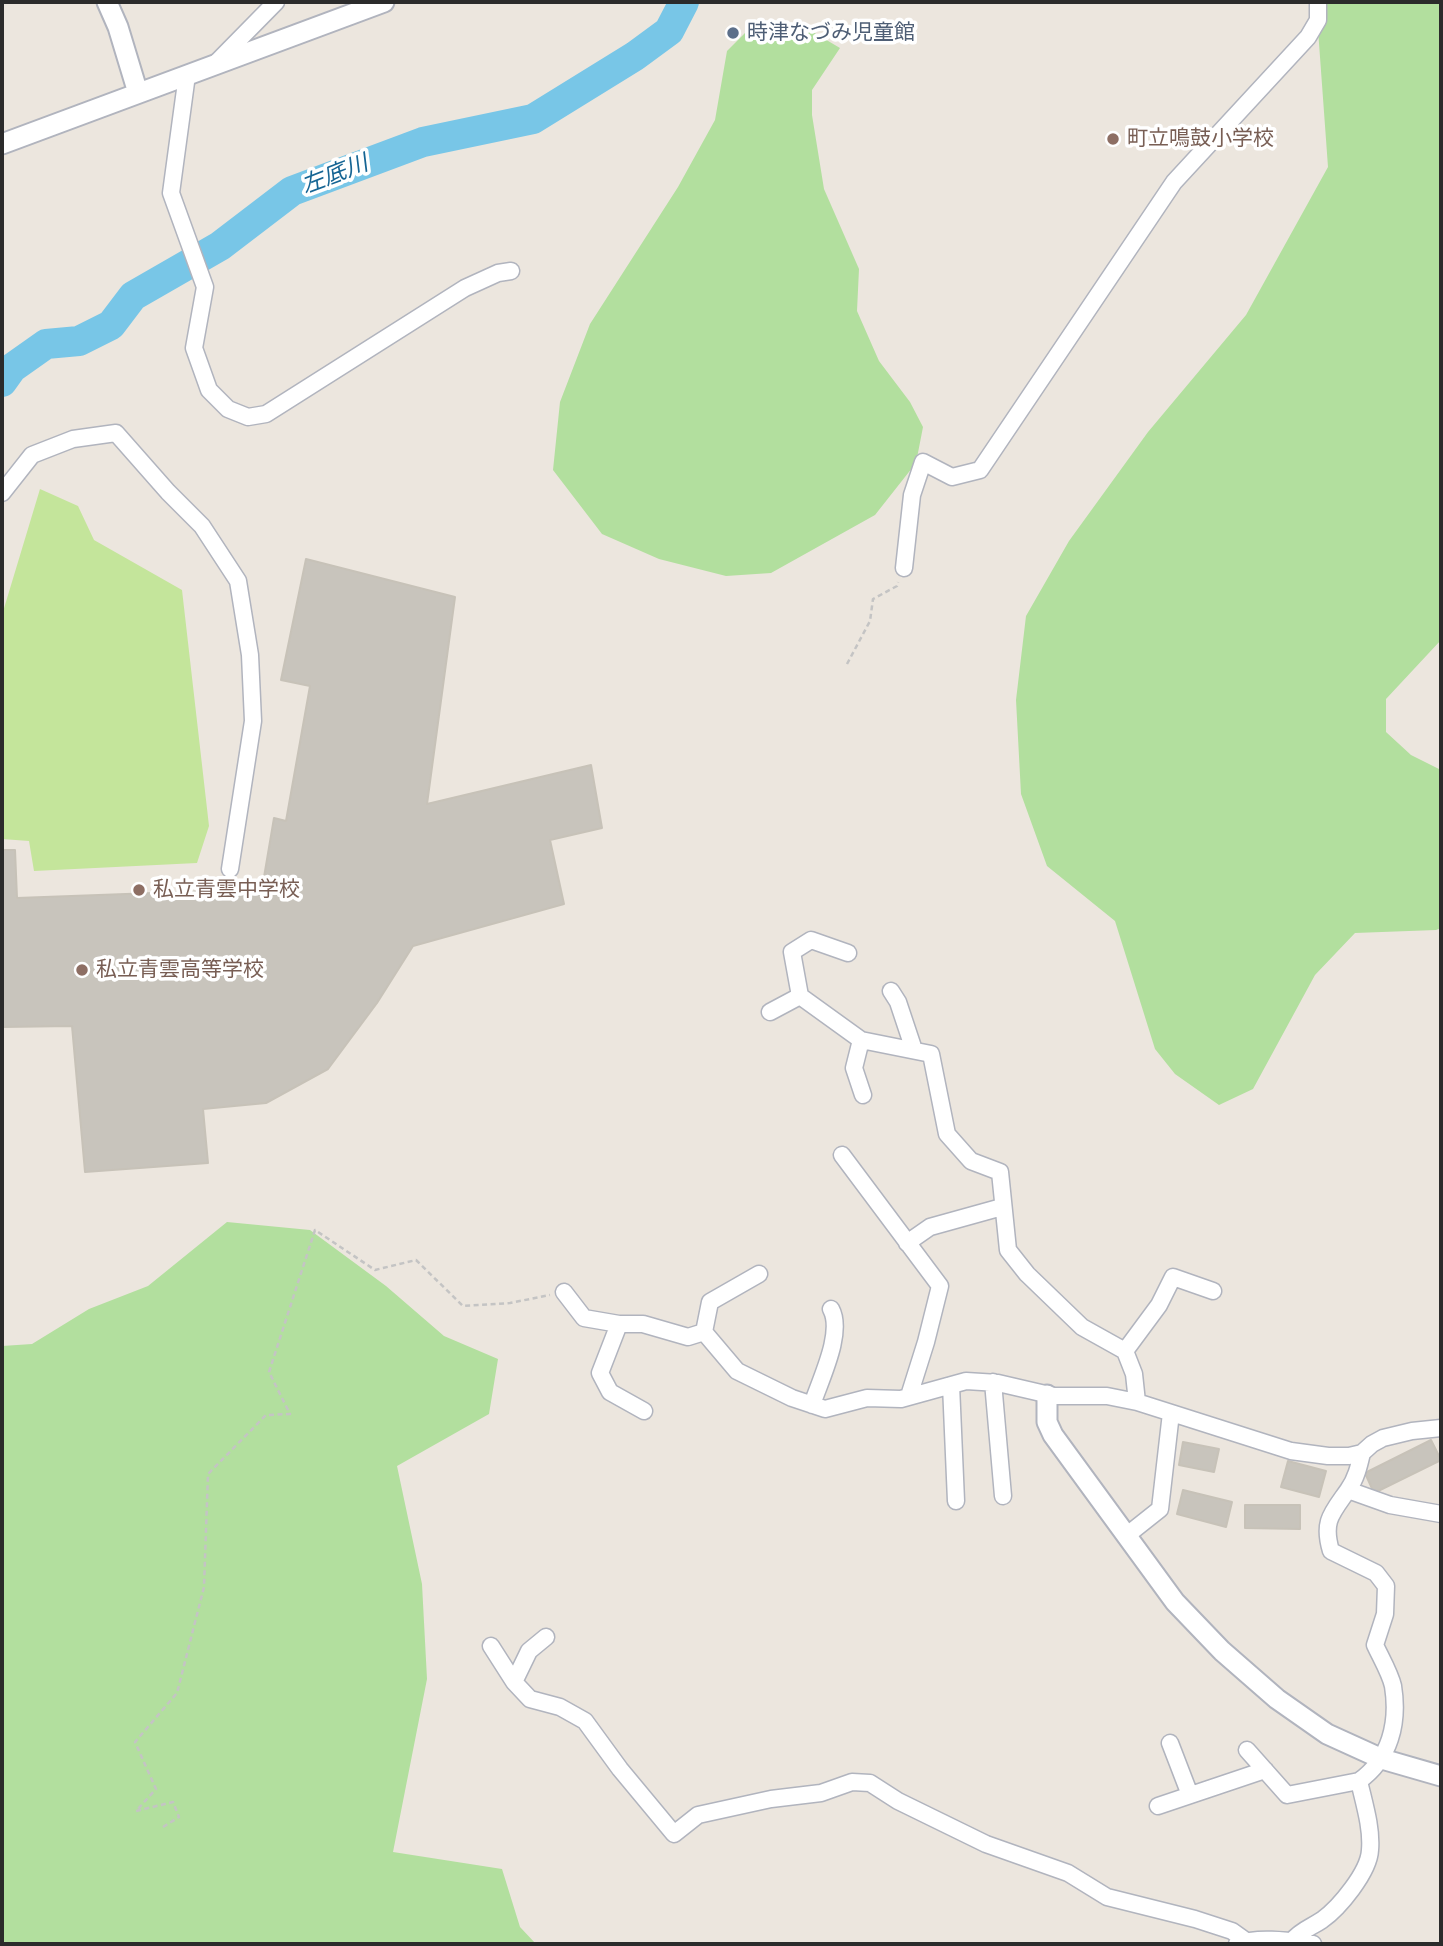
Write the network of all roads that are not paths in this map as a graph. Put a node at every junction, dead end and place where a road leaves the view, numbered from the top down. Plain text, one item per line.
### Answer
1 (107, 2) edge
2 (276, 2) edge
3 (383, 2) edge
4 (1318, 2) edge
5 (212, 66) junction
6 (187, 75) junction
7 (138, 93) junction
8 (2, 144) edge
9 (510, 271) dead end
10 (2, 493) edge
11 (904, 568) road end
12 (230, 869) dead end
13 (848, 953) dead end
14 (891, 991) dead end
15 (800, 996) junction
16 (770, 1012) dead end
17 (861, 1040) junction
18 (914, 1050) junction
19 (863, 1095) dead end
20 (842, 1155) dead end
21 (1002, 1207) junction
22 (907, 1242) junction
23 (759, 1274) dead end
24 (1213, 1291) dead end
25 (564, 1292) road end
26 (831, 1310) dead end
27 (619, 1324) junction
28 (704, 1332) junction
29 (1125, 1351) junction
30 (993, 1382) junction
31 (951, 1385) junction
32 (1047, 1395) junction
33 (909, 1396) junction
34 (1138, 1402) junction
35 (811, 1405) junction
36 (644, 1411) dead end
37 (1171, 1413) junction
38 (1441, 1428) edge
39 (1362, 1453) junction
40 (1348, 1490) junction
41 (1003, 1496) dead end
42 (957, 1501) dead end
43 (1441, 1514) edge
44 (1126, 1535) junction
45 (546, 1637) dead end
46 (491, 1646) dead end
47 (514, 1682) junction
48 (1170, 1743) dead end
49 (1247, 1750) dead end
50 (1382, 1759) junction
51 (1265, 1770) junction
52 (1441, 1776) edge
53 (1359, 1781) junction
54 (1190, 1795) junction
55 (1158, 1806) dead end
56 (1292, 1941) junction
57 (1243, 1943) edge
58 (1312, 1944) edge

1 - 7 street
2 - 5 street
3 - 5 street
4 - 11 street
5 - 6 street
6 - 7 street
6 - 9 street
7 - 8 street
10 - 12 street
13 - 15 street
14 - 18 street
15 - 16 street
15 - 17 street
17 - 18 street
17 - 19 street
18 - 21 street
20 - 22 street
21 - 22 street
21 - 29 street
22 - 33 street
23 - 28 street
24 - 29 street
25 - 27 street
26 - 35 street
27 - 28 street
27 - 36 street
28 - 35 street
29 - 34 street
30 - 31 street
30 - 32 street
30 - 41 street
31 - 33 street
31 - 42 street
32 - 34 street
32 - 44 street
33 - 35 street
34 - 37 street
37 - 39 street
37 - 44 street
38 - 39 street
39 - 40 street
40 - 43 street
40 - 50 street
44 - 50 street
45 - 47 street
46 - 47 street
47 - 57 street
48 - 54 street
49 - 51 street
50 - 52 street
50 - 53 street
51 - 53 street
51 - 54 street
53 - 56 street
54 - 55 street
56 - 57 street
56 - 58 street

